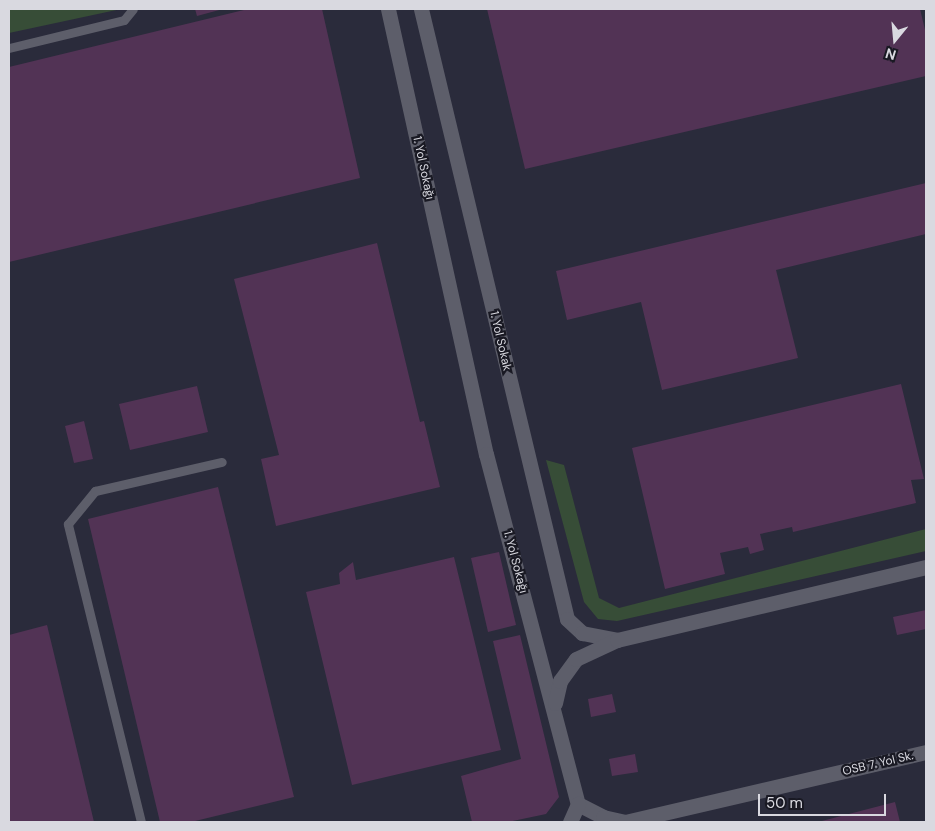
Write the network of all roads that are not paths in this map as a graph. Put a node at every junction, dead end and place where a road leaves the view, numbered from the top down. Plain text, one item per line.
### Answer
1 (133, 9) edge
2 (388, 9) edge
3 (421, 9) edge
4 (9, 48) edge
5 (222, 462) dead end
6 (925, 568) edge
7 (617, 640) junction
8 (554, 707) junction
9 (926, 752) edge
10 (578, 804) junction
11 (141, 822) edge
12 (570, 822) edge
13 (625, 822) edge

1 - 4 lane
2 - 8 street, 1. Yol Sokağı
3 - 7 street, 1. Yol Sokak
5 - 11 lane
6 - 7 street
7 - 8 street
8 - 10 street, 1. Yol Sokağı
9 - 13 street, OSB 7. Yol Sk.
10 - 12 street
10 - 13 street

